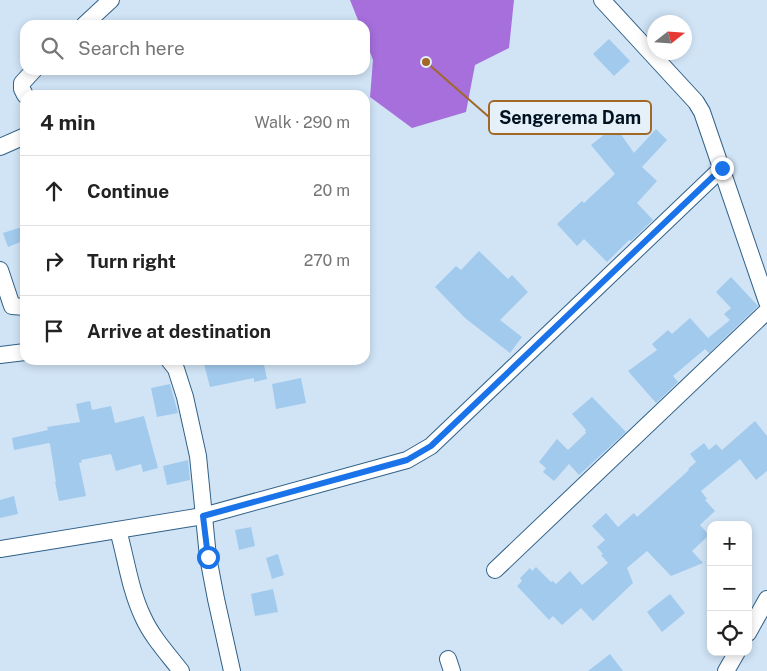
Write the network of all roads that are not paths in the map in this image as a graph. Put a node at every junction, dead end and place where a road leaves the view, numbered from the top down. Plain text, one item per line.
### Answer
1 (112, 0) edge
2 (602, 0) edge
3 (90, 20) edge
4 (29, 75) edge
5 (22, 90) edge
6 (20, 138) edge
7 (0, 148) edge
8 (722, 168) junction
9 (0, 270) edge
10 (767, 302) edge
11 (20, 307) edge
12 (767, 311) edge
13 (20, 353) edge
14 (0, 355) edge
15 (172, 365) edge
16 (203, 516) junction
17 (118, 530) junction
18 (5, 545) edge
19 (495, 570) dead end
20 (767, 599) edge
21 (752, 626) edge
22 (735, 656) edge
23 (181, 671) edge
24 (232, 671) edge
25 (726, 671) edge

1 - 3 street
2 - 8 street
4 - 5 street
6 - 7 street
8 - 10 street
8 - 16 street
9 - 11 street
12 - 19 street
13 - 14 street
15 - 16 street
16 - 17 street
16 - 24 street
17 - 18 street
17 - 23 street
20 - 21 street
22 - 25 street

